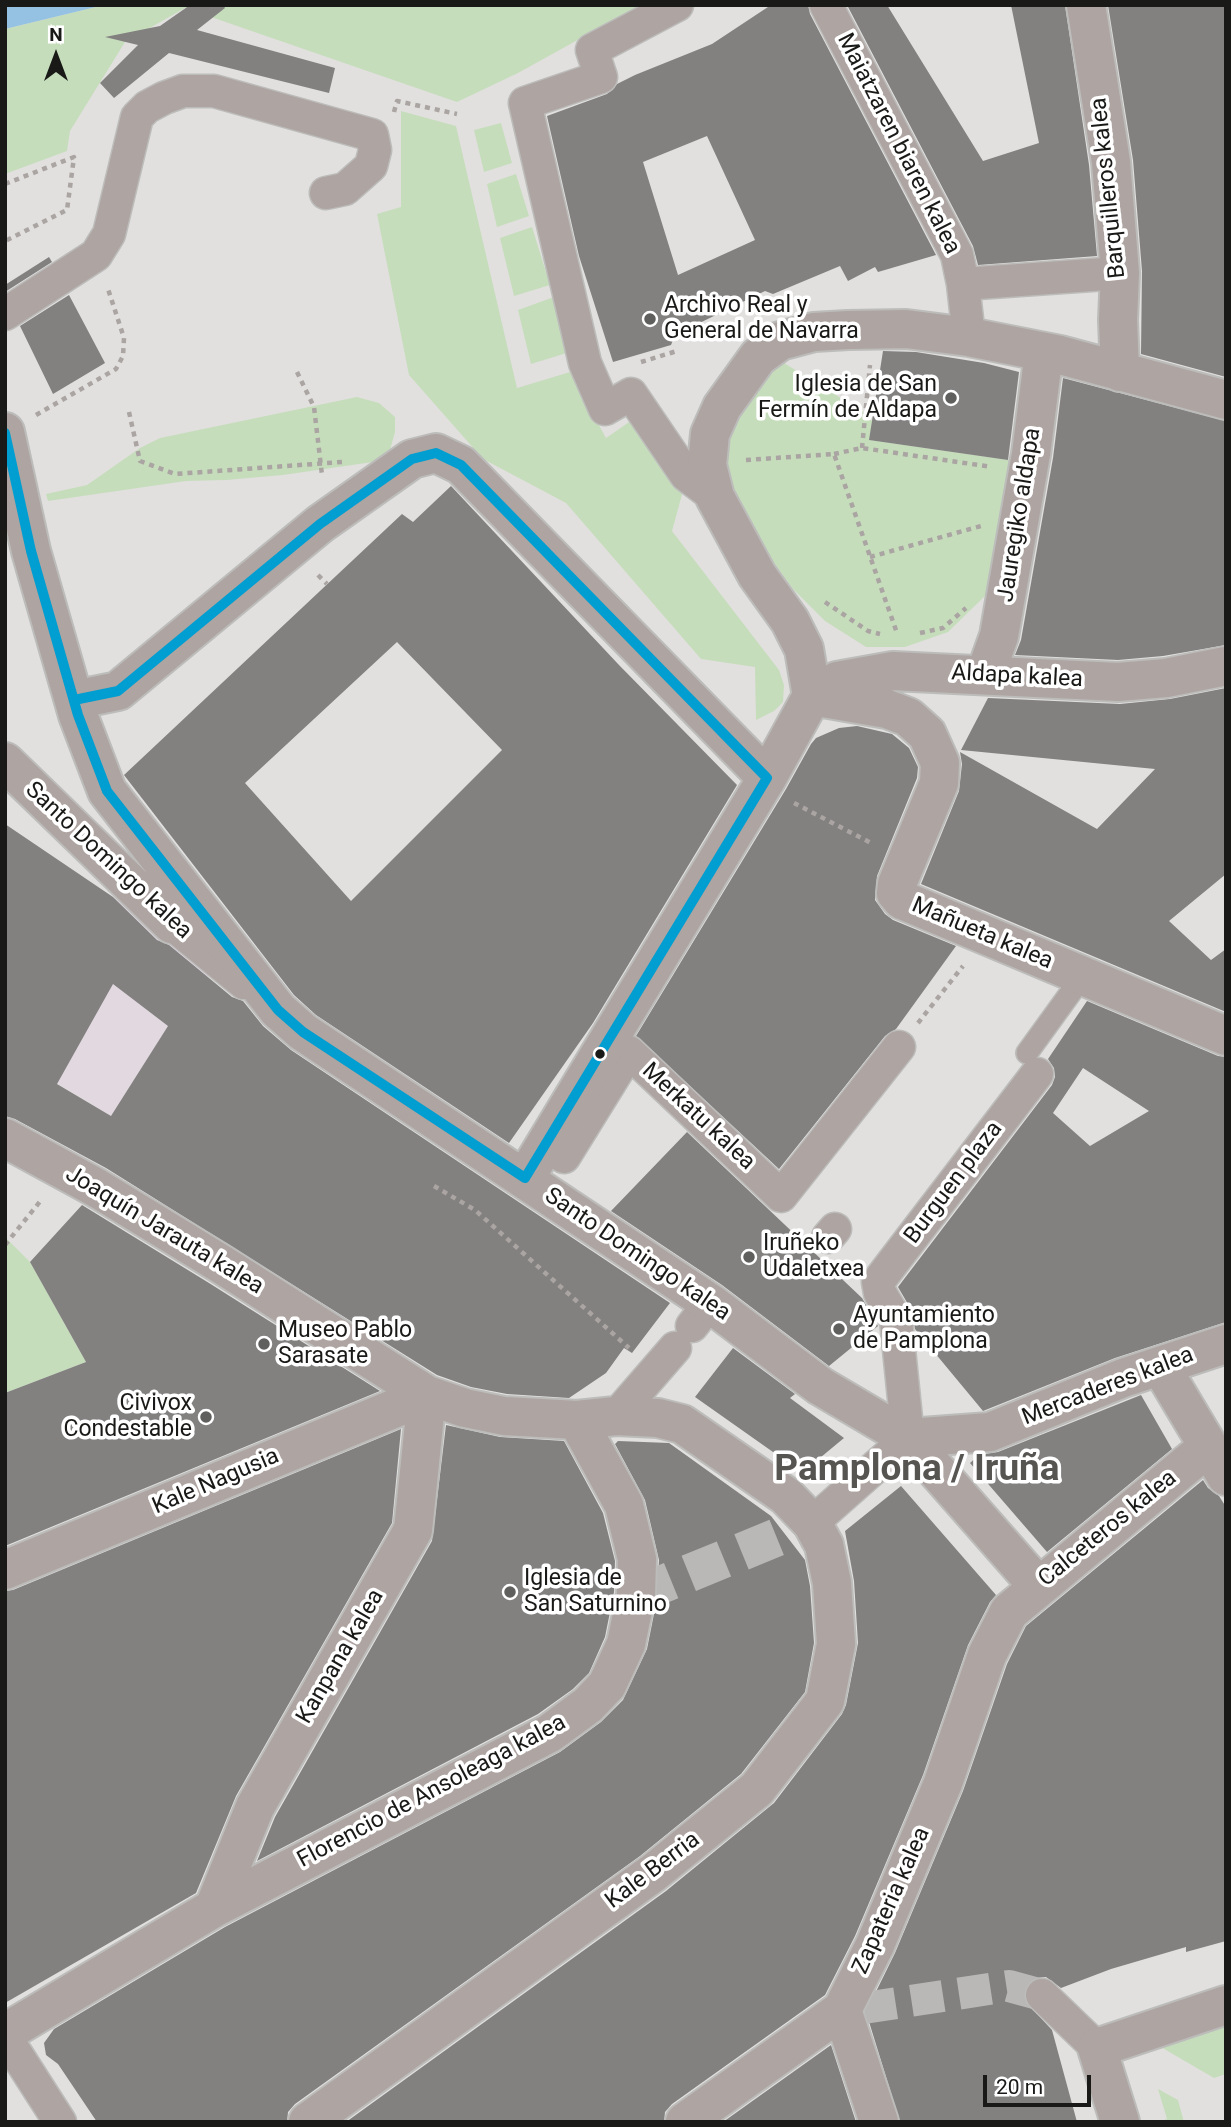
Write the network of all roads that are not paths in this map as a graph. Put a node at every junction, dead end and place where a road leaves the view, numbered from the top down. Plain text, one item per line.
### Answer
1 (677, 5) edge
2 (826, 5) edge
3 (1086, 5) edge
4 (326, 193) dead end
5 (1120, 273) junction
6 (963, 284) junction
7 (5, 314) edge
8 (969, 337) junction
9 (1044, 352) junction
10 (1120, 372) junction
11 (1226, 400) edge
12 (15, 427) edge
13 (715, 497) junction
14 (1226, 666) edge
15 (985, 674) junction
16 (811, 696) junction
17 (74, 701) junction
18 (5, 762) edge
19 (776, 788) junction
20 (172, 924) joint
21 (1082, 977) junction
22 (278, 1010) junction
23 (1226, 1036) edge
24 (899, 1047) road end
25 (1032, 1064) joint
26 (5, 1138) edge
27 (546, 1144) junction
28 (525, 1178) junction
29 (692, 1326) junction
30 (1226, 1344) edge
31 (1161, 1367) junction
32 (427, 1395) junction
33 (616, 1416) junction
34 (577, 1420) junction
35 (908, 1438) junction
36 (1217, 1462) edge
37 (813, 1523) junction
38 (5, 1570) edge
39 (1038, 1586) junction
40 (1009, 1612) joint
41 (214, 1908) junction
42 (1042, 1995) tunnel mouth
43 (1226, 2005) edge
44 (853, 2009) junction
45 (5, 2035) edge
46 (1097, 2048) junction
47 (60, 2122) edge
48 (308, 2122) edge
49 (685, 2122) edge
50 (879, 2122) edge
51 (1120, 2122) edge

1 - 13 street
2 - 6 street, Maiatzaren biaren kalea
3 - 5 street, Barquilleros kalea
4 - 7 street
5 - 6 street, Maiatzaren biaren kalea
5 - 10 street, Barquilleros kalea
6 - 8 street, Maiatzaren biaren kalea
8 - 9 street
8 - 13 street
9 - 10 street
9 - 15 street, Jauregiko aldapa
10 - 11 street
12 - 17 street, Santo Domingo kalea
13 - 16 street
14 - 15 street, Aldapa kalea
15 - 16 street, Aldapa kalea
16 - 19 street
16 - 21 street, Mañueta kalea
17 - 19 street
17 - 22 street, Santo Domingo kalea
18 - 20 street, Santo Domingo kalea
19 - 27 street
20 - 22 street, Santo Domingo kalea
21 - 23 street, Mañueta kalea
21 - 25 lane
22 - 28 street, Santo Domingo kalea
24 - 27 street, Merkatu kalea
25 - 35 street, Burguen plaza
26 - 32 street, Joaquín Jarauta kalea
27 - 28 street
28 - 29 street, Santo Domingo kalea
29 - 33 street
29 - 35 street, Santo Domingo kalea
30 - 31 street, Mercaderes kalea
31 - 35 street, Mercaderes kalea
31 - 36 street
32 - 34 street, Joaquín Jarauta kalea
32 - 38 street, Kale Nagusia
32 - 41 street, Kanpana kalea
33 - 34 street, Joaquín Jarauta kalea
33 - 37 street, Joaquín Jarauta kalea
34 - 41 street, Florencio de Ansoleaga kalea
35 - 37 street
35 - 39 street, Santo Domingo kalea
36 - 39 street, Calceteros kalea
37 - 48 street, Kale Berria
39 - 40 street, Calceteros kalea
40 - 44 street, Zapateria kalea
41 - 45 street, Florencio de Ansoleaga kalea
42 - 46 street
43 - 46 street
44 - 49 street, Zapateria kalea
44 - 50 street
45 - 47 street
46 - 51 street

